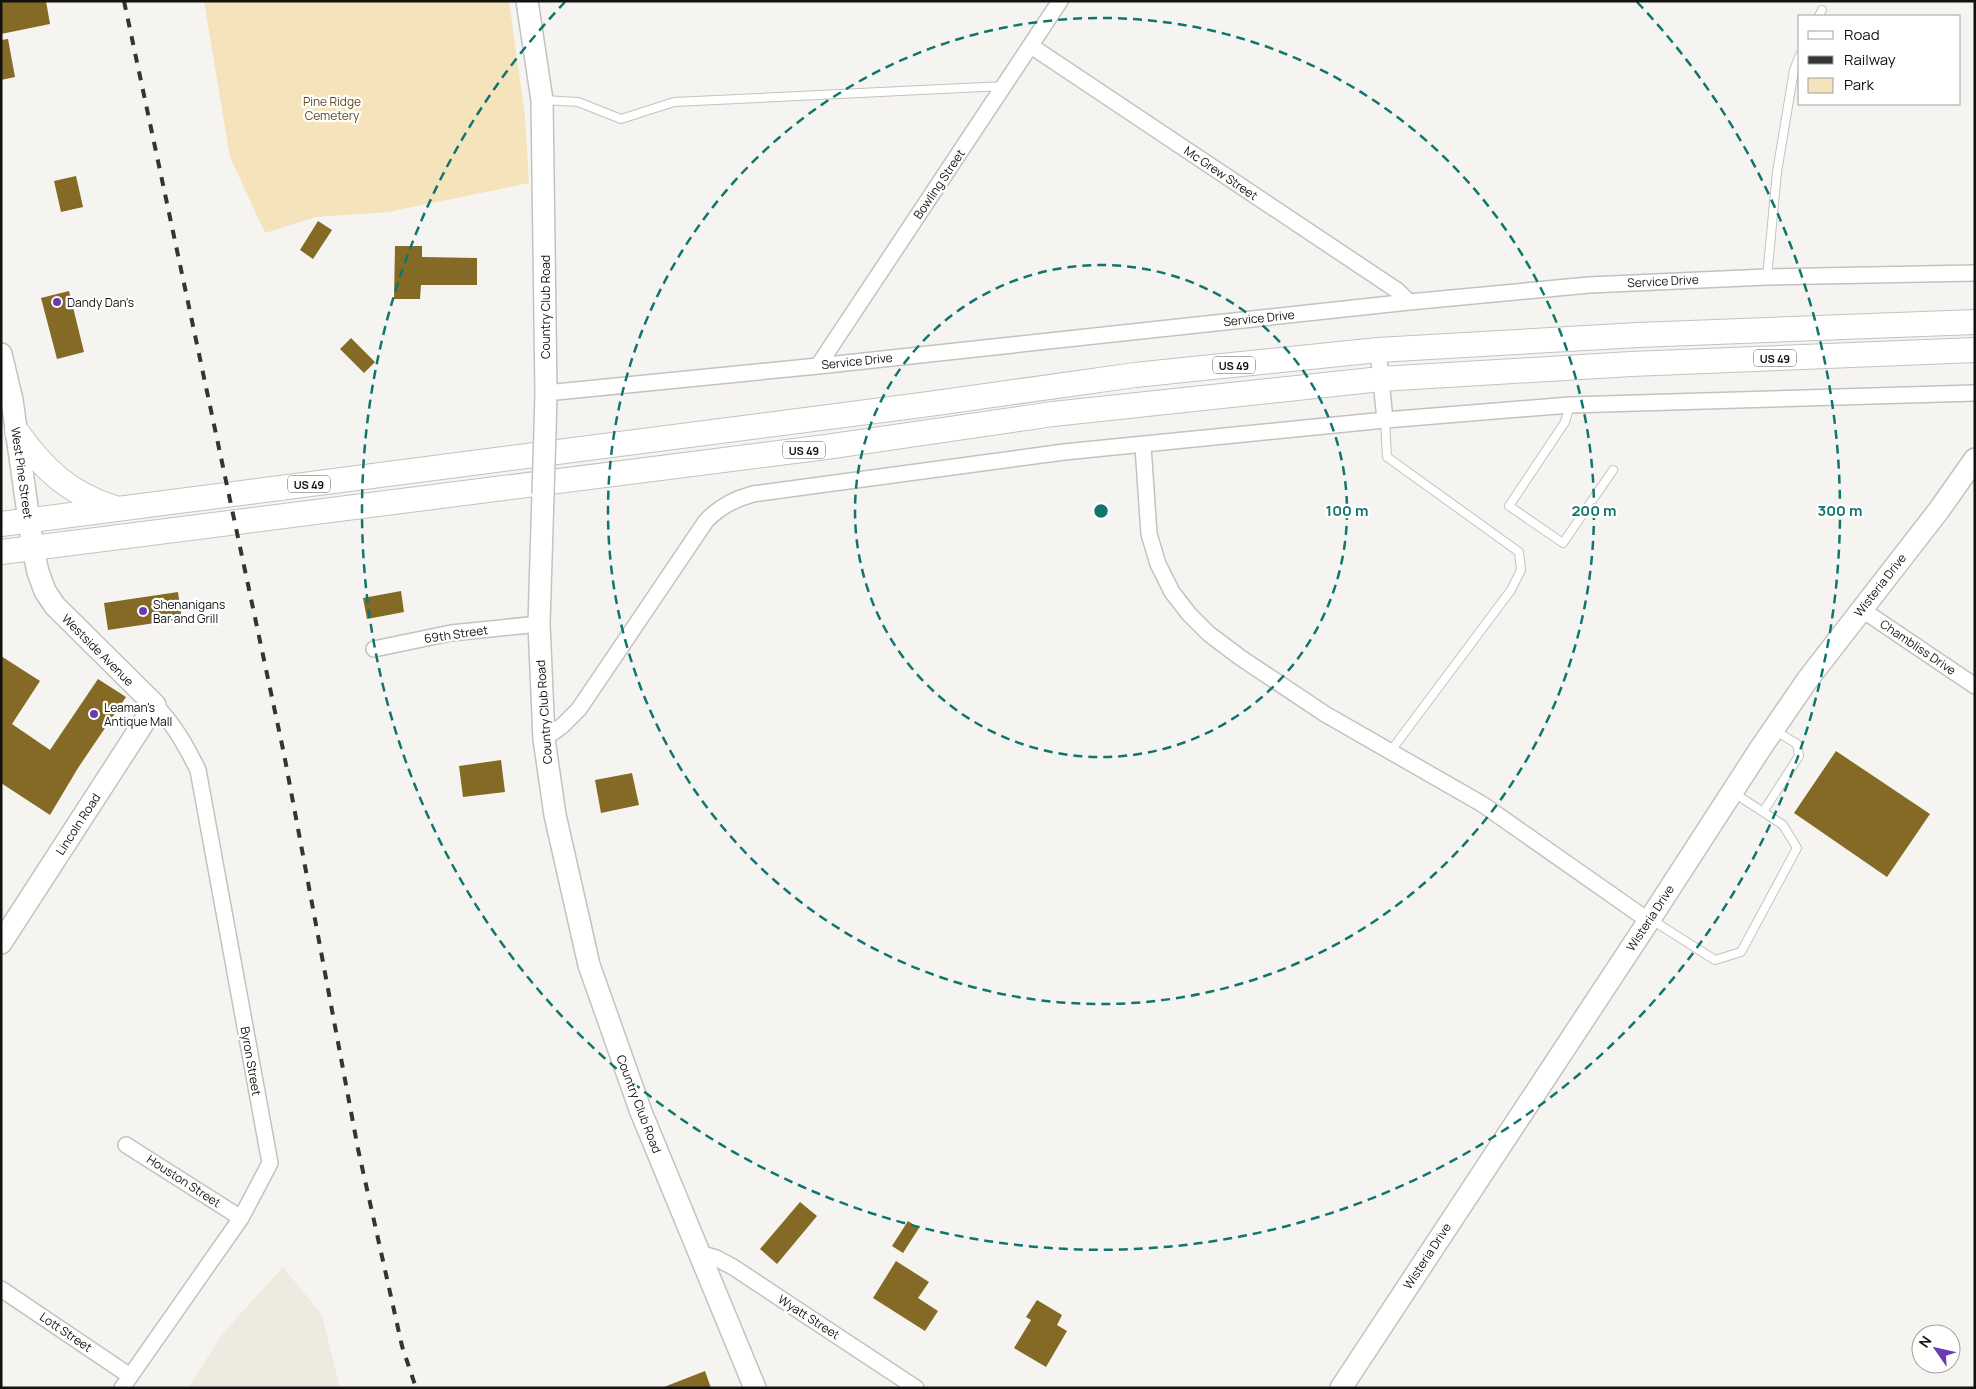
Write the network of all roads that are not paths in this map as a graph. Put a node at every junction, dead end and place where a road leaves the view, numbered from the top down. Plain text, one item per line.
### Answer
1 (527, 1) edge
2 (1060, 1) edge
3 (1030, 46) junction
4 (1798, 61) edge
5 (1004, 86) junction
6 (542, 100) junction
7 (1975, 273) edge
8 (1767, 277) junction
9 (1409, 302) junction
10 (1975, 322) edge
11 (1378, 350) junction
12 (1975, 350) edge
13 (2, 362) edge
14 (818, 366) junction
15 (1381, 379) junction
16 (546, 392) junction
17 (1975, 393) edge
18 (1570, 405) junction
19 (1385, 420) junction
20 (17, 432) junction
21 (1143, 446) junction
22 (1975, 460) edge
23 (1613, 470) dead end
24 (119, 509) junction
25 (29, 521) junction
26 (1, 524) edge
27 (34, 549) junction
28 (1, 552) edge
29 (45, 591) joint
30 (1861, 609) junction
31 (539, 624) junction
32 (374, 649) dead end
33 (1975, 686) edge
34 (155, 705) junction
35 (1773, 730) junction
36 (544, 739) junction
37 (1390, 752) junction
38 (1732, 792) junction
39 (1763, 812) junction
40 (1650, 920) junction
41 (1, 943) edge
42 (126, 1145) dead end
43 (241, 1218) junction
44 (699, 1253) junction
45 (1, 1289) edge
46 (126, 1382) edge
47 (756, 1388) edge
48 (916, 1388) edge
49 (1341, 1388) edge

1 - 6 street, Country Club Road
2 - 3 street, Bowling Street
3 - 5 street, Bowling Street
3 - 9 street, Mc Grew Street
4 - 8 lane
5 - 6 lane
5 - 14 street, Bowling Street
6 - 16 street, Country Club Road
7 - 8 street, Service Drive
8 - 9 street, Service Drive
9 - 14 street, Service Drive
10 - 11 main road, US 49
11 - 15 street
11 - 24 main road, US 49
12 - 15 main road, US 49
13 - 20 street, West Pine Street
14 - 16 street, Service Drive
15 - 19 street
15 - 27 main road, US 49
16 - 31 street, Country Club Road, bridge
17 - 18 street
18 - 19 street
18 - 23 lane
19 - 21 street
19 - 37 lane
20 - 24 main road
20 - 25 street, West Pine Street
21 - 36 street
21 - 37 street
22 - 30 street, Wisteria Drive
24 - 25 main road, US 49
25 - 26 main road, US 49
25 - 27 street, West Pine Street
27 - 28 main road, US 49
27 - 29 street, West Pine Street
29 - 34 street, Westside Avenue
30 - 33 street, Chambliss Drive
30 - 35 street, Wisteria Drive
31 - 32 street, 69th Street
31 - 36 street, Country Club Road
34 - 41 street, Lincoln Road
34 - 43 street, Byron Street
35 - 38 street, Wisteria Drive
35 - 39 lane
36 - 44 street, Country Club Road
37 - 40 street
38 - 39 lane
38 - 40 street, Wisteria Drive
39 - 40 lane
40 - 49 street, Wisteria Drive
42 - 43 street, Houston Street
43 - 46 street, Byron Street
44 - 47 street, Country Club Road
44 - 48 street, Wyatt Street
45 - 46 street, Lott Street

